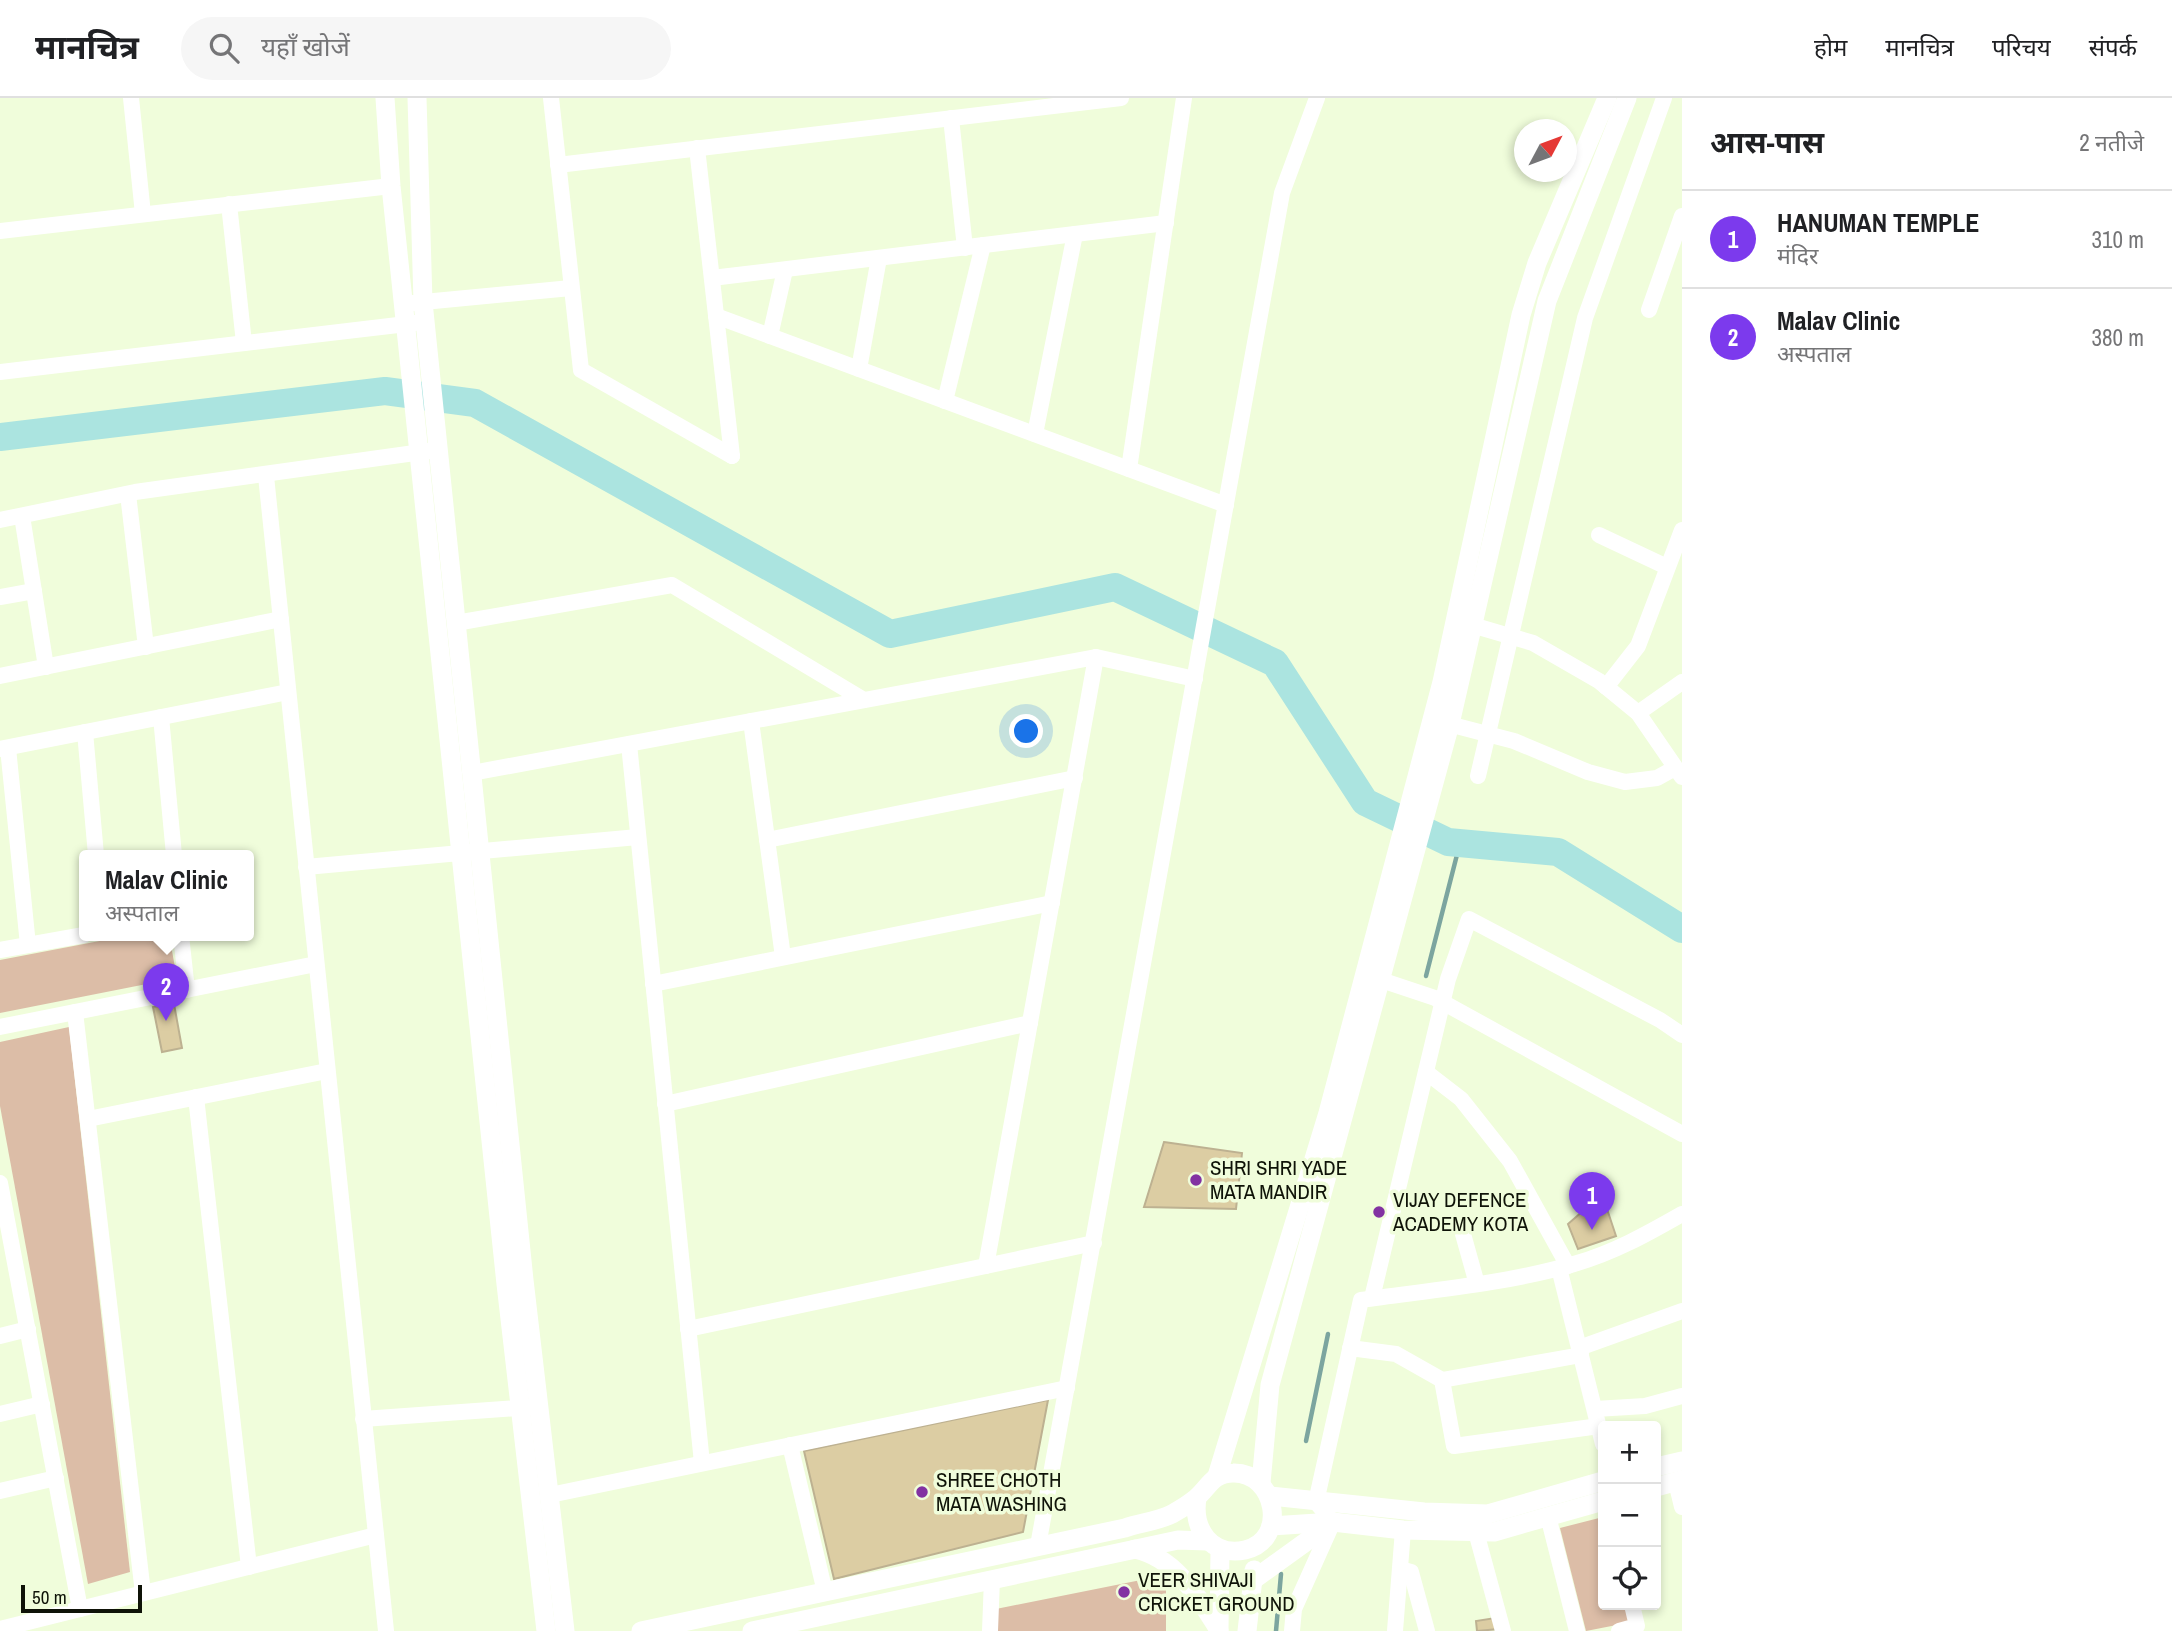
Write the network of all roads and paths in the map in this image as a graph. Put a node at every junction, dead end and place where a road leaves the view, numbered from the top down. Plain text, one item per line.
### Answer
1 (131, 98) edge
2 (385, 98) edge
3 (417, 98) edge
4 (551, 98) edge
5 (1121, 98) edge
6 (1184, 98) edge
7 (1317, 98) edge
8 (1607, 98) edge
9 (1627, 98) edge
10 (1664, 98) edge
11 (1066, 101) edge
12 (951, 118) junction
13 (697, 148) junction
14 (558, 164) junction
15 (390, 186) junction
16 (229, 204) junction
17 (144, 214) junction
18 (1682, 216) edge
19 (1166, 223) junction
20 (0, 231) edge
21 (1075, 234) junction
22 (984, 245) junction
23 (965, 248) junction
24 (879, 258) junction
25 (785, 270) junction
26 (712, 278) junction
27 (571, 288) junction
28 (1649, 310) dead end
29 (716, 316) junction
30 (415, 321) junction
31 (770, 335) junction
32 (244, 343) junction
33 (859, 369) junction
34 (0, 372) edge
35 (945, 401) junction
36 (1035, 434) junction
37 (438, 445) junction
38 (418, 447) junction
39 (1129, 469) junction
40 (266, 476) junction
41 (128, 494) junction
42 (1226, 505) junction
43 (22, 516) junction
44 (0, 520) edge
45 (1682, 530) edge
46 (1599, 535) dead end
47 (1667, 567) junction
48 (34, 591) junction
49 (0, 597) edge
50 (281, 619) junction
51 (456, 623) junction
52 (1472, 625) junction
53 (1509, 636) junction
54 (146, 647) junction
55 (1096, 657) junction
56 (46, 667) junction
57 (1196, 674) junction
58 (0, 677) edge
59 (1682, 682) edge
60 (1606, 687) junction
61 (288, 692) junction
62 (864, 700) junction
63 (1638, 713) junction
64 (161, 717) junction
65 (751, 721) junction
66 (1441, 722) junction
67 (85, 732) junction
68 (1488, 734) junction
69 (628, 744) junction
70 (4, 748) edge
71 (472, 773) junction
72 (1679, 773) edge
73 (1478, 776) dead end
74 (1074, 778) junction
75 (638, 837) junction
76 (767, 840) junction
77 (96, 850) edge
78 (174, 850) edge
79 (480, 852) junction
80 (460, 853) junction
81 (306, 867) junction
82 (1399, 879) junction
83 (1052, 903) junction
84 (79, 936) edge
85 (182, 941) edge
86 (28, 945) junction
87 (0, 950) edge
88 (783, 957) junction
89 (316, 964) junction
90 (1381, 980) junction
91 (653, 984) junction
92 (187, 990) junction
93 (1442, 1004) junction
94 (75, 1012) junction
95 (1030, 1023) junction
96 (0, 1027) edge
97 (1682, 1035) edge
98 (327, 1071) junction
99 (1426, 1072) junction
100 (196, 1097) junction
101 (665, 1104) junction
102 (88, 1119) junction
103 (1682, 1134) edge
104 (0, 1183) edge
105 (1682, 1214) edge
106 (1463, 1234) dead end
107 (1094, 1243) junction
108 (7, 1262) edge
109 (986, 1266) junction
110 (1563, 1267) junction
111 (1477, 1284) junction
112 (1372, 1298) junction
113 (1682, 1311) edge
114 (27, 1329) junction
115 (688, 1329) junction
116 (0, 1336) edge
117 (1350, 1348) junction
118 (1580, 1351) junction
119 (1443, 1380) junction
120 (1067, 1388) junction
121 (1682, 1396) edge
122 (42, 1404) junction
123 (530, 1407) junction
124 (1595, 1409) junction
125 (0, 1414) edge
126 (363, 1419) junction
127 (1598, 1422) edge
128 (1598, 1426) edge
129 (790, 1445) junction
130 (1682, 1461) edge
131 (702, 1463) junction
132 (1661, 1466) edge
133 (1217, 1476) junction
134 (55, 1478) junction
135 (1679, 1481) edge
136 (1598, 1482) edge
137 (1661, 1486) edge
138 (1265, 1490) junction
139 (0, 1491) edge
140 (550, 1495) junction
141 (1197, 1498) junction
142 (1315, 1502) junction
143 (1598, 1502) edge
144 (1682, 1507) edge
145 (1548, 1516) junction
146 (1333, 1522) junction
147 (1403, 1530) junction
148 (1476, 1532) junction
149 (1267, 1533) junction
150 (376, 1535) junction
151 (1214, 1545) junction
152 (1038, 1546) junction
153 (1135, 1549) junction
154 (249, 1567) junction
155 (1400, 1569) junction
156 (992, 1579) junction
157 (1253, 1580) junction
158 (825, 1592) junction
159 (143, 1593) junction
160 (80, 1609) junction
161 (1633, 1610) edge
162 (0, 1629) edge
163 (1219, 1630) edge
164 (386, 1631) edge
165 (546, 1631) edge
166 (565, 1631) edge
167 (641, 1631) edge
168 (752, 1631) edge
169 (990, 1631) edge
170 (1247, 1631) edge
171 (1292, 1631) edge
172 (1395, 1631) edge
173 (1427, 1631) edge
174 (1503, 1631) edge
175 (1577, 1631) edge
176 (1619, 1631) edge

1 - 17 street
2 - 15 street
3 - 30 street
4 - 14 street
5 - 11 street
6 - 19 street
7 - 42 street
8 - 66 street
9 - 52 street
10 - 53 street
11 - 12 street
12 - 13 street
12 - 23 street
13 - 14 street
13 - 26 street
14 - 27 street
15 - 16 street
15 - 30 street
16 - 17 street
16 - 32 street
17 - 20 street
18 - 28 street
19 - 21 street
19 - 39 street
21 - 22 street
21 - 36 street
22 - 23 street
22 - 35 street
23 - 24 street
24 - 25 street
24 - 33 street
25 - 26 street
25 - 31 street
26 - 29 street
27 - 29 street
27 - 30 street
29 - 31 street
30 - 32 street
30 - 37 street
30 - 38 street
31 - 33 street
32 - 34 street
33 - 35 street
35 - 36 street
36 - 39 street
37 - 38 street
37 - 51 street
38 - 40 street
38 - 80 street
39 - 42 street
40 - 41 street
40 - 50 street
41 - 43 street
41 - 54 street
42 - 57 street
43 - 44 street
43 - 48 street
45 - 47 street
46 - 47 street
47 - 60 street
48 - 49 street
48 - 56 street
50 - 54 street
50 - 61 street
51 - 62 street
51 - 71 street
52 - 53 street
52 - 66 street
53 - 60 street
53 - 68 street
54 - 56 street
55 - 57 street
55 - 62 street
55 - 74 street
56 - 58 street
57 - 107 street
59 - 63 street
60 - 63 street
61 - 64 street
61 - 81 street
62 - 65 street
63 - 72 street
64 - 67 street
64 - 78 street
65 - 69 street
65 - 76 street
66 - 68 street
66 - 82 street
67 - 70 street
67 - 77 street
68 - 72 street
68 - 73 street
69 - 71 street
69 - 75 street
70 - 86 street
71 - 79 street
74 - 76 street
74 - 83 street
75 - 79 street
75 - 91 street
76 - 88 street
79 - 80 street
79 - 123 street
80 - 81 street
80 - 123 street
81 - 89 street
82 - 90 street
82 - 133 street
83 - 88 street
83 - 95 street
84 - 86 street
85 - 92 street
86 - 87 street
88 - 91 street
89 - 92 street
89 - 98 street
90 - 93 street
90 - 138 street
91 - 101 street
92 - 94 street
93 - 97 street
93 - 99 street
93 - 103 street
94 - 96 street
94 - 102 street
95 - 101 street
95 - 109 street
98 - 100 street
98 - 126 street
99 - 110 street
99 - 112 street
100 - 102 street
100 - 154 street
101 - 115 street
102 - 159 street
104 - 108 street
105 - 110 street
106 - 111 street
107 - 109 street
107 - 120 street
108 - 114 street
109 - 115 street
110 - 111 street
110 - 118 street
111 - 112 street
112 - 117 street
113 - 118 street
114 - 116 street
114 - 122 street
115 - 131 street
117 - 119 street
117 - 142 street
118 - 119 street
118 - 124 street
119 - 128 street
120 - 129 street
120 - 152 street
121 - 124 street
122 - 125 street
122 - 134 street
123 - 126 street
123 - 140 street
123 - 165 street
124 - 127 street
126 - 150 street
129 - 131 street
129 - 158 street
130 - 132 street
131 - 140 street
133 - 138 street
133 - 141 street
134 - 139 street
134 - 160 street
135 - 137 street
135 - 144 street
136 - 142 street
138 - 142 street
138 - 149 street
140 - 166 street
141 - 151 street
141 - 152 street
142 - 146 street
143 - 145 street
145 - 148 street
145 - 175 street
146 - 147 street
146 - 149 street
146 - 157 street
146 - 171 street
147 - 148 street
147 - 155 street
148 - 174 street
149 - 151 street
149 - 157 street
150 - 154 street
150 - 164 street
151 - 153 street
151 - 163 street
152 - 158 street
153 - 156 street
153 - 163 street
154 - 159 street
155 - 172 street
155 - 173 street
156 - 168 street
156 - 169 street
157 - 170 street
158 - 167 street
159 - 160 street
160 - 162 street
161 - 176 street

